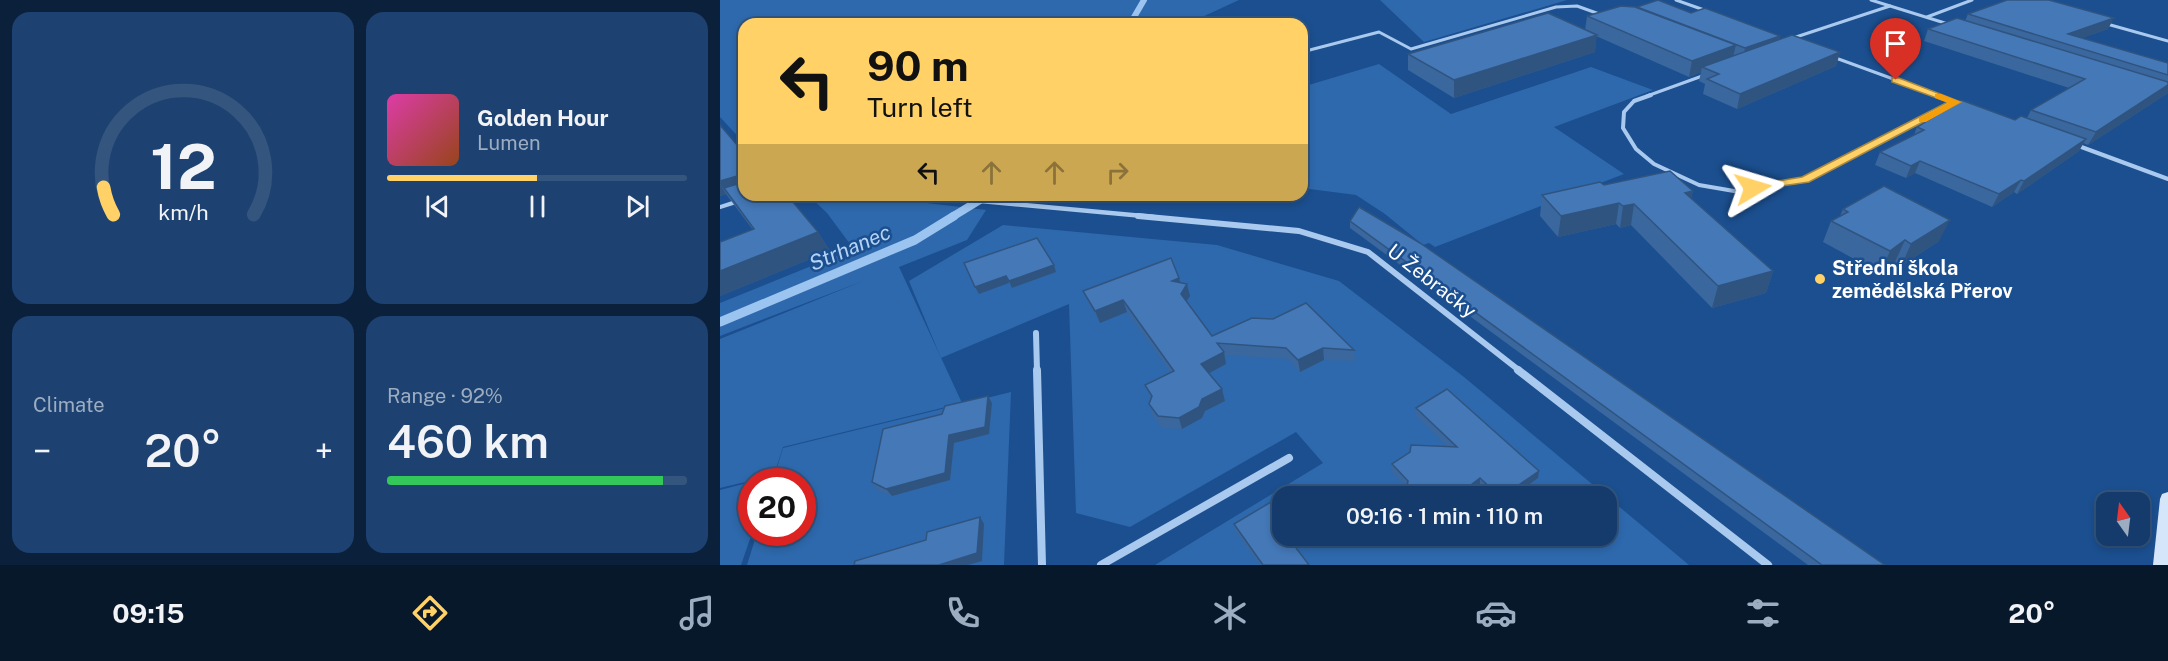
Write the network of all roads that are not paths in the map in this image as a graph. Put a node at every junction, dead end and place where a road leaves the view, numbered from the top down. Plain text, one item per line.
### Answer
1 (1676, 0) edge
2 (1871, 0) edge
3 (1972, 0) edge
4 (1890, 6) junction
5 (1709, 12) edge
6 (1612, 16) edge
7 (1926, 17) junction
8 (2100, 22) edge
9 (1949, 24) edge
10 (2168, 40) edge
11 (1795, 42) edge
12 (1308, 50) edge
13 (1827, 54) edge
14 (1711, 72) edge
15 (1956, 102) junction
16 (1967, 106) edge
17 (2068, 142) edge
18 (2168, 179) edge
19 (739, 201) edge
20 (981, 201) edge
21 (720, 207) edge
22 (1036, 333) dead end
23 (1289, 458) dead end
24 (2168, 499) edge
25 (1042, 565) edge
26 (1101, 565) edge
27 (1768, 565) edge
28 (2162, 565) edge

1 - 5 lane
2 - 4 lane
3 - 7 lane
4 - 7 lane
4 - 11 lane
6 - 12 lane
7 - 9 lane
8 - 10 lane
13 - 15 lane
14 - 15 lane
15 - 16 lane
17 - 18 lane
19 - 21 lane
20 - 27 street, U Žebračky
22 - 25 street
23 - 26 street
24 - 28 street

